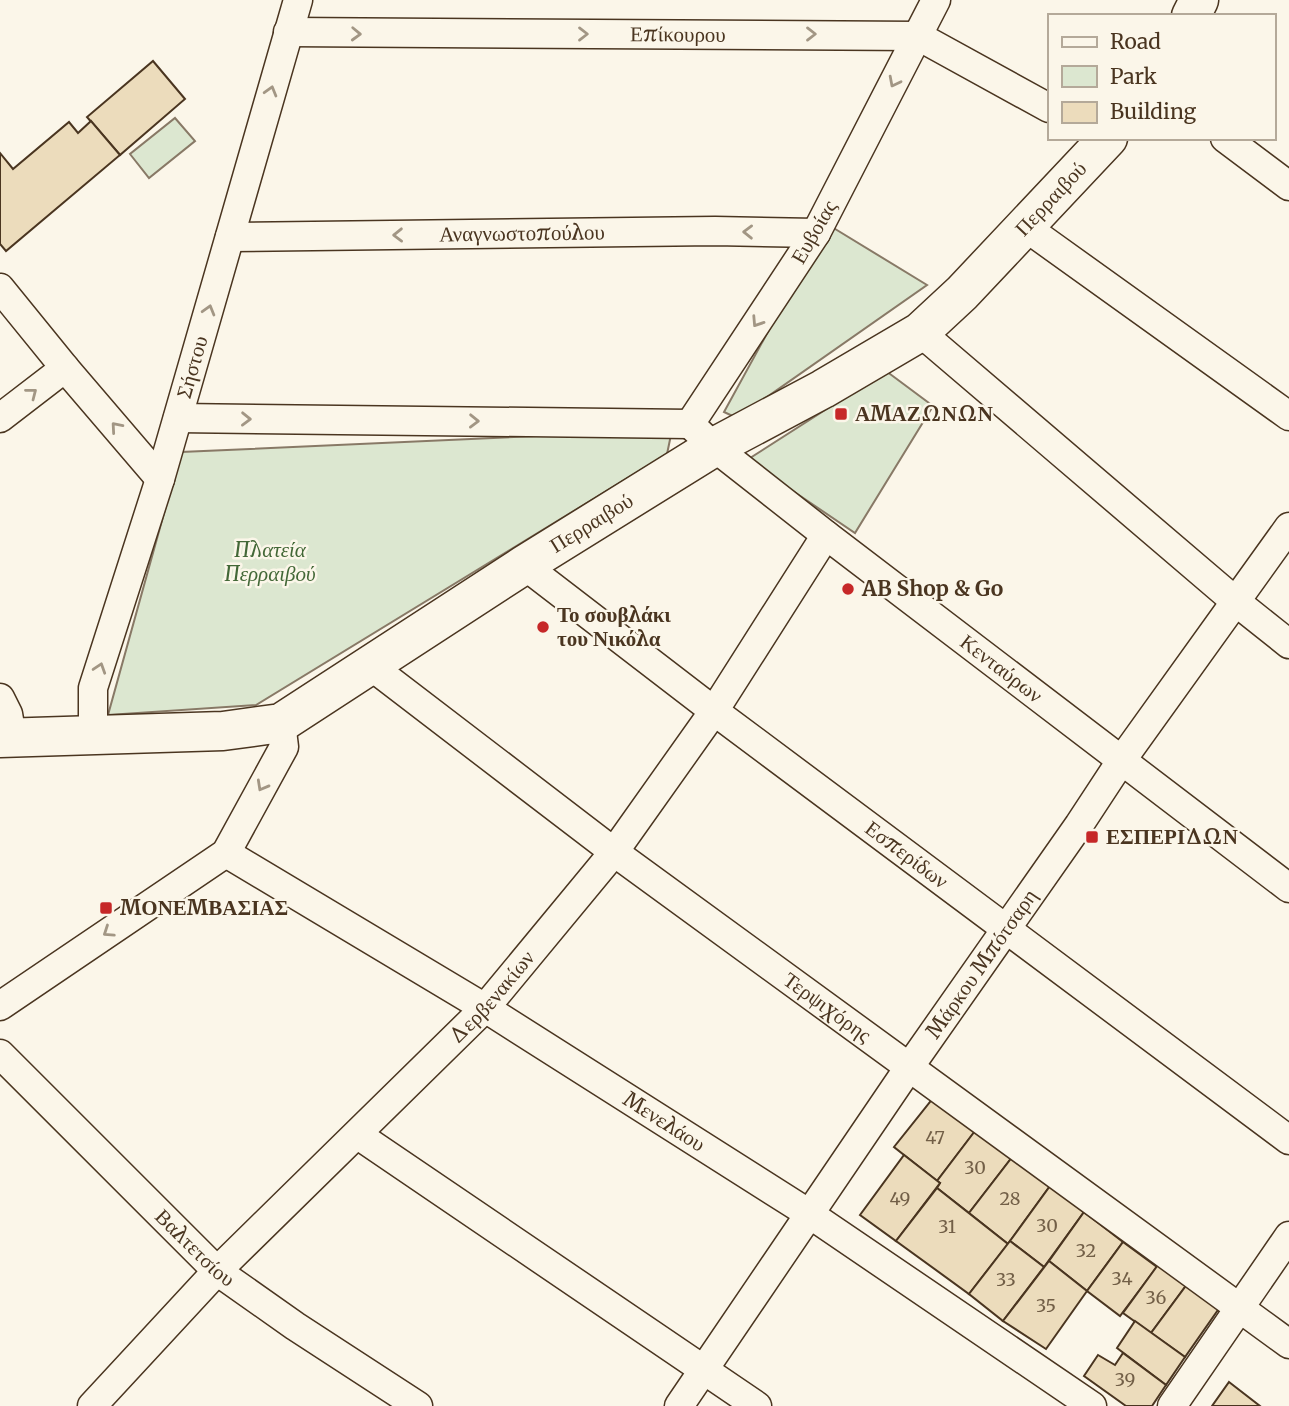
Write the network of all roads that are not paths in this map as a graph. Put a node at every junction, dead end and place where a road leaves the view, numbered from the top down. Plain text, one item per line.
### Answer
1 (298, 0) edge
2 (936, 0) edge
3 (288, 32) junction
4 (918, 36) junction
5 (1048, 107) edge
6 (1105, 140) edge
7 (1229, 140) edge
8 (1289, 187) edge
9 (1024, 226) junction
10 (816, 233) junction
11 (230, 237) junction
12 (0, 288) edge
13 (920, 332) junction
14 (65, 368) junction
15 (1289, 416) edge
16 (0, 418) edge
17 (178, 418) junction
18 (702, 436) junction
19 (160, 479) junction
20 (1289, 527) edge
21 (826, 535) junction
22 (524, 565) junction
23 (1235, 601) junction
24 (1289, 643) edge
25 (371, 666) junction
26 (0, 698) edge
27 (714, 710) junction
28 (281, 723) junction
29 (93, 735) junction
30 (6, 737) edge
31 (1121, 761) junction
32 (614, 852) junction
33 (226, 853) junction
34 (1289, 888) edge
35 (1007, 928) junction
36 (0, 1006) edge
37 (485, 1009) junction
38 (0, 1054) edge
39 (910, 1066) junction
40 (358, 1135) junction
41 (1289, 1140) edge
42 (808, 1213) junction
43 (1289, 1236) edge
44 (218, 1271) junction
45 (1237, 1308) junction
46 (1289, 1344) edge
47 (704, 1371) junction
48 (92, 1406) edge
49 (418, 1406) edge
50 (679, 1406) edge
51 (757, 1406) edge
52 (1092, 1406) edge
53 (1172, 1406) edge

1 - 3 street, Σήστου
2 - 4 street, Ευβοίας
3 -> 4 street, Επίκουρου
11 -> 3 street, Σήστου
4 - 5 street, Επίκουρου
4 -> 10 street, Ευβοίας
6 - 9 street, Περραιβού
7 - 8 street
9 - 13 street, Περραιβού
9 - 15 street
10 -> 11 street, Αναγνωστοπούλου
10 -> 18 street, Ευβοίας
17 -> 11 street, Σήστου
12 - 14 street
13 - 18 street, Περραιβού
13 - 23 street
16 -> 14 street
19 -> 14 street
17 -> 18 street
17 - 19 street, Σήστου
18 - 21 street, Κενταύρων
18 - 22 street, Περραιβού
29 -> 19 street, Σήστου
20 - 23 street, Μάρκου Μπότσαρη
21 - 27 street, Δερβενακίων
21 - 31 street, Κενταύρων
22 - 25 street, Περραιβού
22 - 27 street, Εσπερίδων
23 - 24 street
23 - 31 street, Μάρκου Μπότσαρη
25 - 28 street, Περραιβού
25 - 32 street, Τερψιχόρης
26 - 30 street
27 - 32 street, Δερβενακίων
27 - 35 street, Εσπερίδων
28 - 29 street, Περραιβού
28 -> 33 street
29 - 30 street, Περραιβού
31 - 34 street, Κενταύρων
31 - 35 street, Μάρκου Μπότσαρη
32 - 37 street, Δερβενακίων
32 - 39 street, Τερψιχόρης
33 -> 36 street
33 - 37 street, Μενελάου
35 - 39 street, Μάρκου Μπότσαρη
35 - 41 street, Εσπερίδων
37 - 40 street, Δερβενακίων
37 - 42 street, Μενελάου
38 - 44 street, Βαλτετσίου
39 - 42 street, Μάρκου Μπότσαρη
39 - 45 street, Τερψιχόρης
40 - 44 street, Δερβενακίων
40 - 47 street
42 - 47 street, Μάρκου Μπότσαρη
42 - 52 street, Μενελάου
43 - 45 street
44 - 48 street, Δερβενακίων
44 - 49 street, Βαλτετσίου
45 - 46 street, Τερψιχόρης
45 - 53 street
47 - 50 street, Μάρκου Μπότσαρη
47 - 51 street

